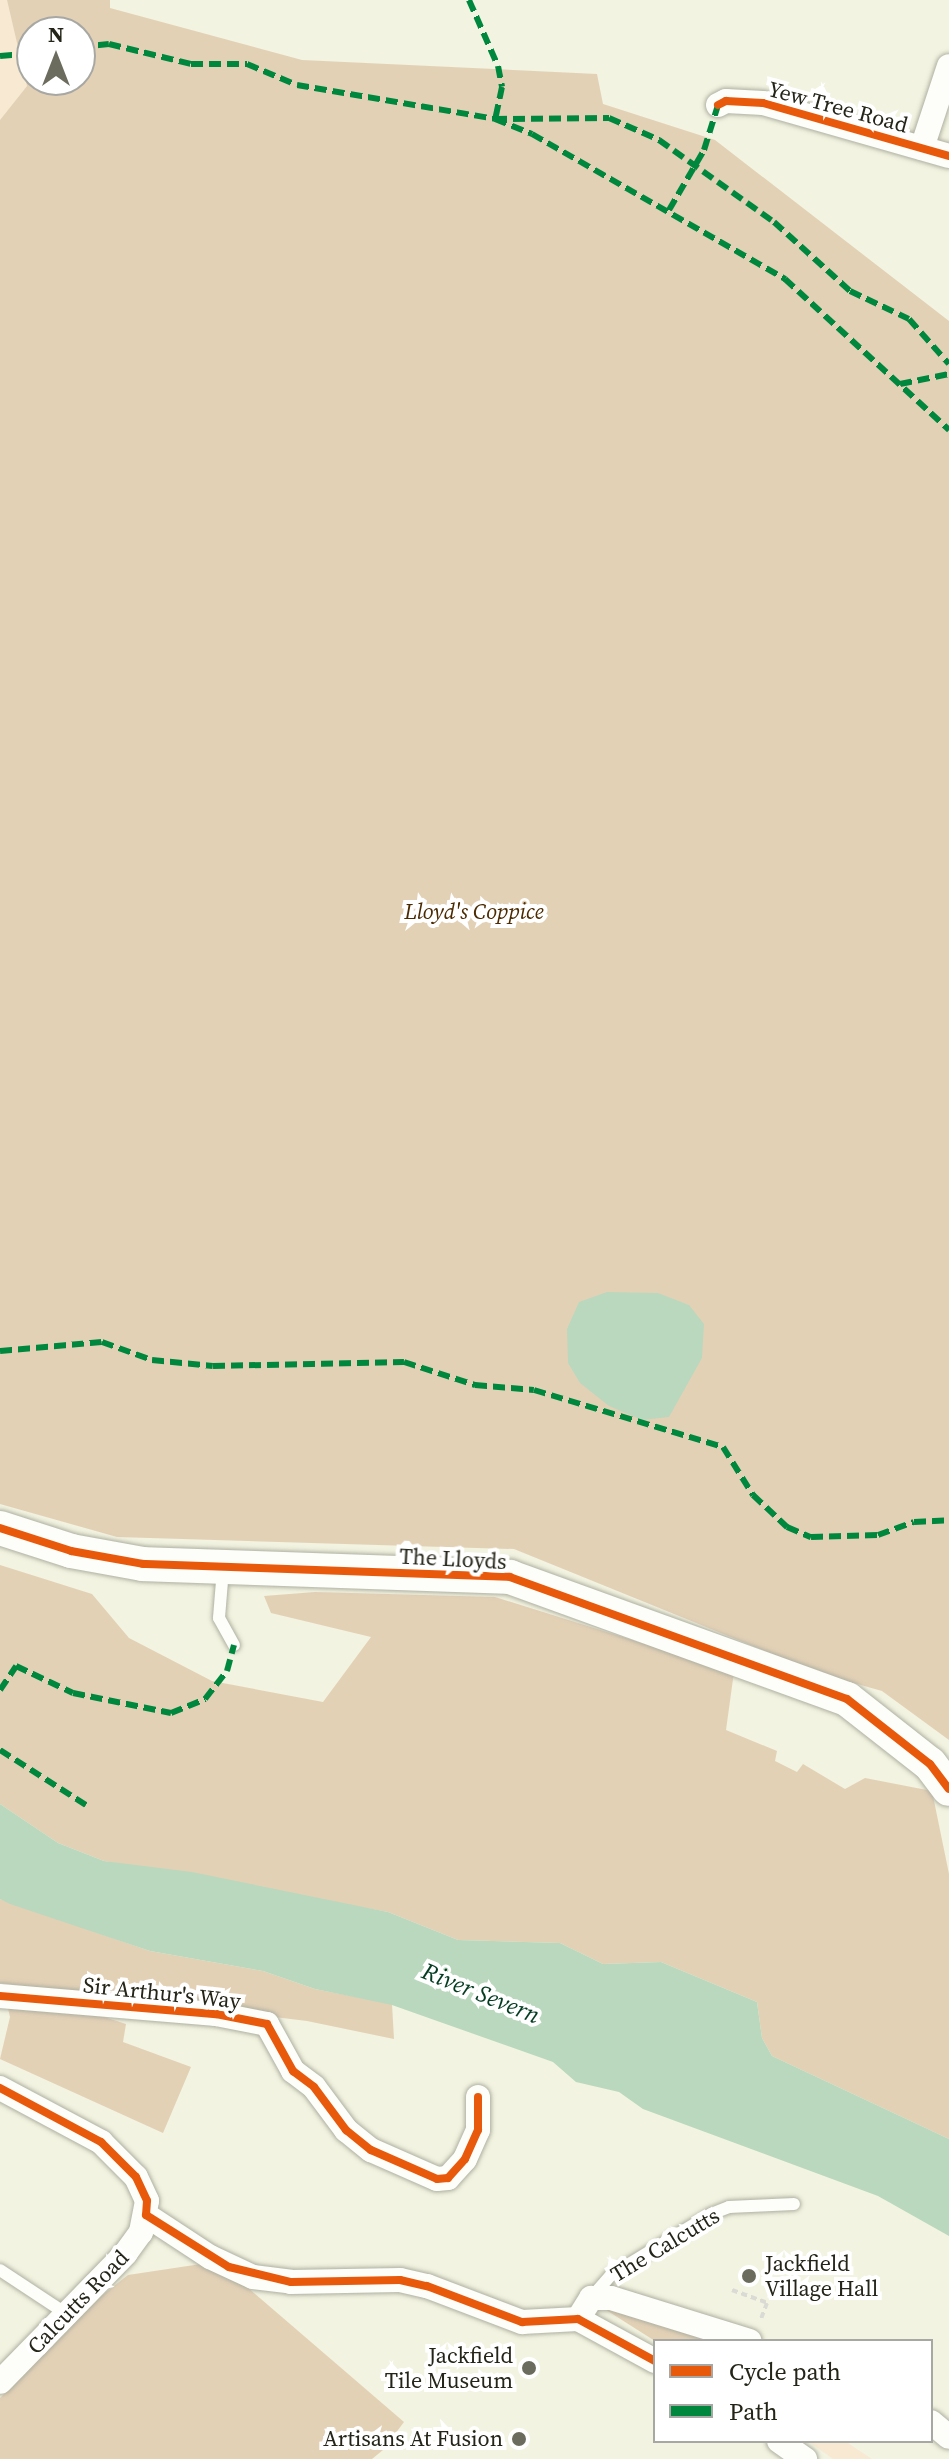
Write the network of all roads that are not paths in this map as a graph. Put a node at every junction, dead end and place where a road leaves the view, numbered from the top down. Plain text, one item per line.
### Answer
1 (949, 66) edge
2 (718, 105) dead end
3 (922, 148) junction
4 (949, 156) edge
5 (0, 1528) edge
6 (223, 1569) junction
7 (234, 1645) dead end
8 (949, 1789) edge
9 (0, 1996) edge
10 (0, 2088) edge
11 (478, 2097) dead end
12 (794, 2204) dead end
13 (146, 2215) junction
14 (0, 2270) edge
15 (591, 2298) junction
16 (65, 2313) junction
17 (578, 2319) junction
18 (744, 2339) edge
19 (653, 2360) edge
20 (0, 2382) edge
21 (933, 2424) edge
22 (949, 2437) edge
23 (782, 2443) edge
24 (805, 2459) edge

1 - 3 street, Yew Tree Road
2 - 3 street, Yew Tree Road
3 - 4 street, Yew Tree Road
5 - 6 street, The Lloyds
6 - 7 lane
6 - 8 street, The Lloyds
9 - 11 street, Sir Arthur's Way
10 - 13 street
12 - 15 lane, The Calcutts
13 - 16 street, Calcutts Road
13 - 17 street
14 - 16 lane
15 - 17 street
15 - 18 street
16 - 20 street, Calcutts Road
17 - 19 street
21 - 22 street
23 - 24 street

